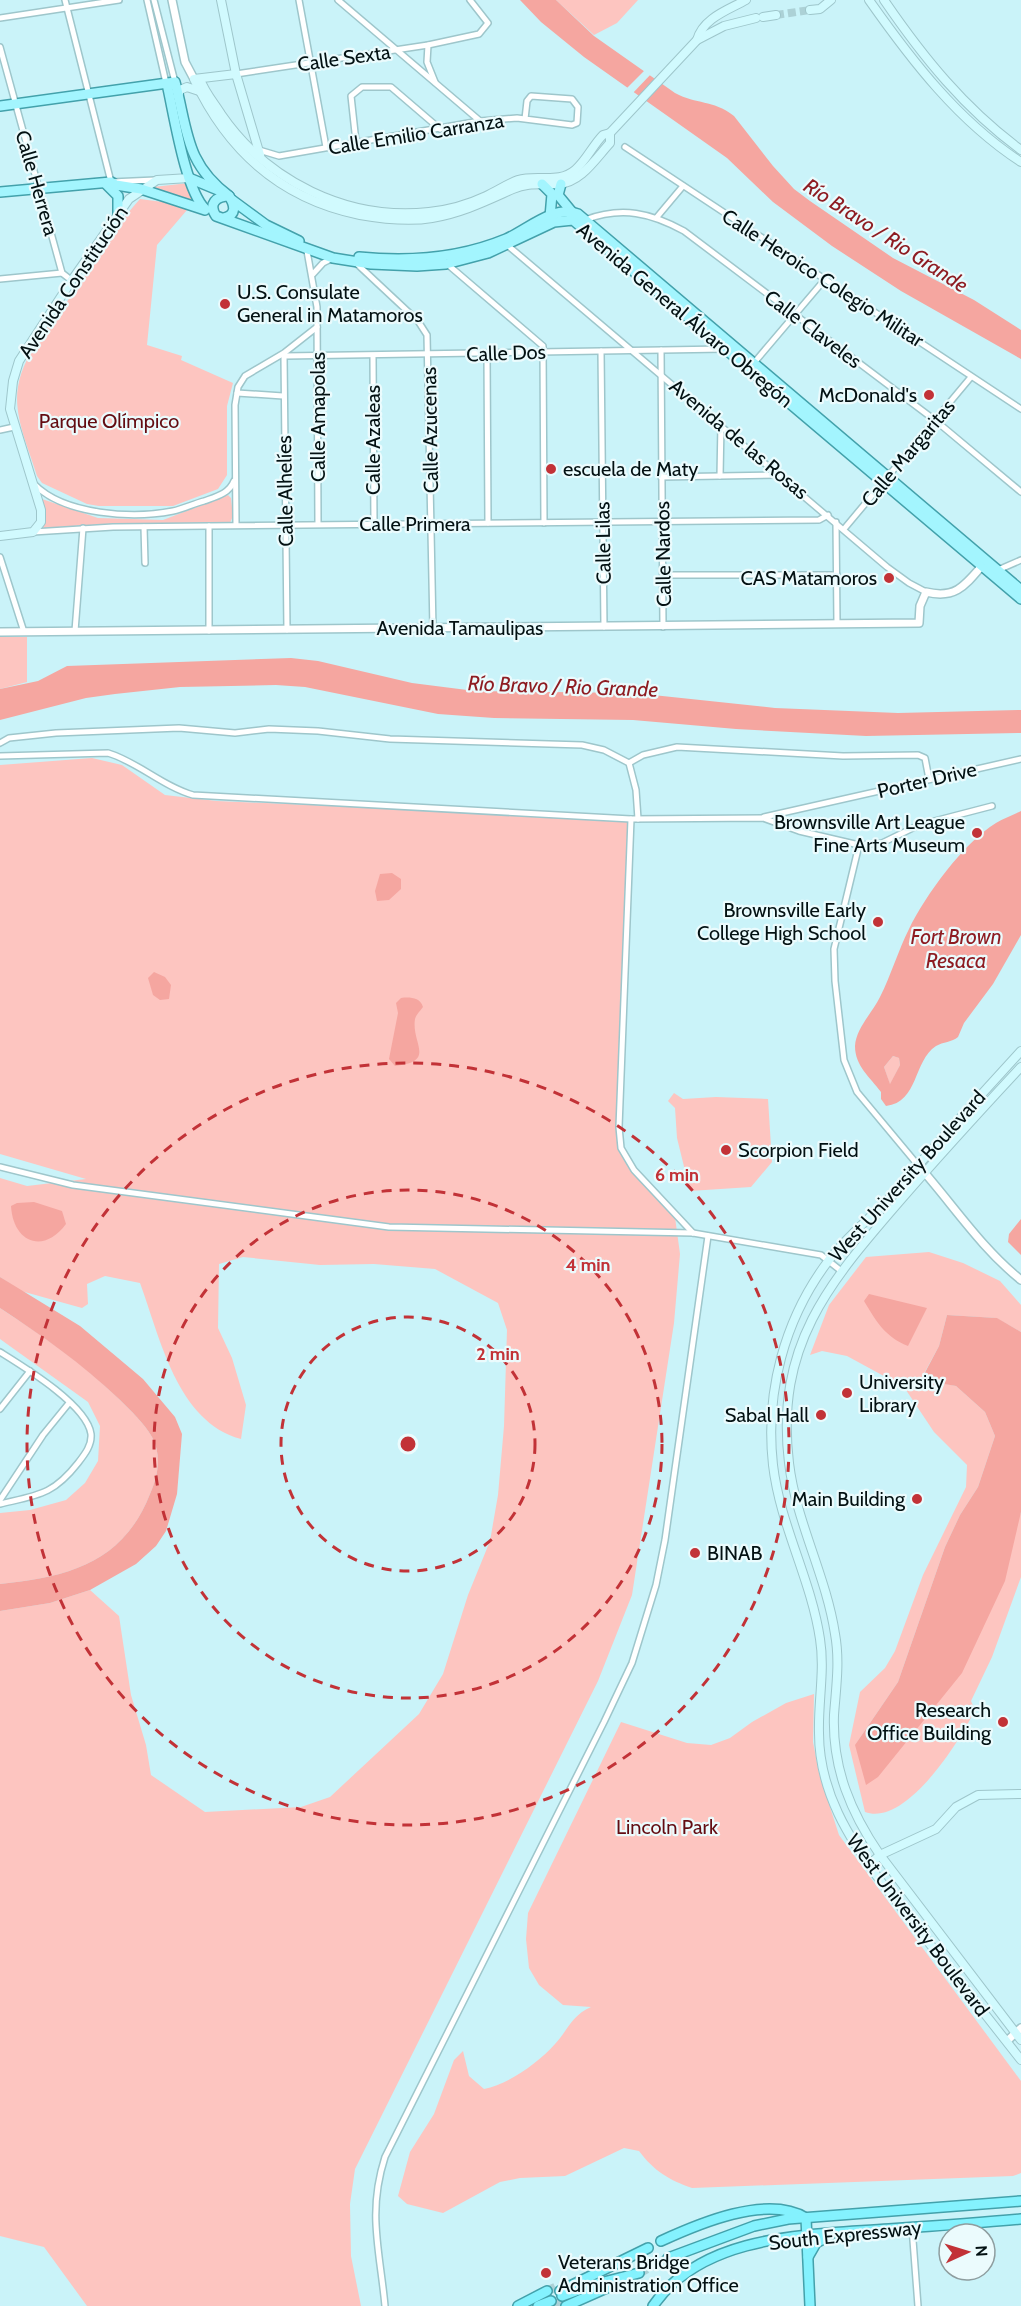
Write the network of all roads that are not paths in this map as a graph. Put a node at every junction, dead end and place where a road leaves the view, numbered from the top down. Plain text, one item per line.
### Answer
1 (65, 0) edge
2 (119, 0) edge
3 (147, 0) edge
4 (154, 0) edge
5 (172, 0) edge
6 (221, 0) edge
7 (299, 0) edge
8 (338, 0) edge
9 (470, 0) edge
10 (747, 0) edge
11 (831, 0) edge
12 (869, 0) edge
13 (884, 0) edge
14 (67, 8) junction
15 (810, 10) tunnel mouth
16 (776, 15) tunnel mouth
17 (0, 18) edge
18 (161, 30) junction
19 (154, 32) junction
20 (698, 40) junction
21 (428, 45) junction
22 (0, 47) edge
23 (395, 51) junction
24 (310, 63) junction
25 (236, 74) junction
26 (197, 79) junction
27 (171, 83) junction
28 (437, 86) junction
29 (199, 91) junction
30 (89, 94) junction
31 (178, 96) junction
32 (15, 104) junction
33 (0, 106) edge
34 (975, 112) junction
35 (525, 119) junction
36 (967, 119) junction
37 (480, 121) junction
38 (225, 126) junction
39 (182, 128) junction
40 (440, 129) junction
41 (613, 130) junction
42 (252, 132) junction
43 (239, 136) junction
44 (356, 142) junction
45 (326, 147) junction
46 (626, 147) dead end
47 (257, 149) junction
48 (1021, 150) edge
49 (262, 160) junction
50 (1021, 162) edge
51 (185, 178) junction
52 (157, 180) junction
53 (542, 184) junction
54 (561, 184) junction
55 (109, 185) junction
56 (683, 186) junction
57 (39, 188) junction
58 (141, 189) junction
59 (0, 192) edge
60 (228, 196) junction
61 (206, 210) junction
62 (118, 213) junction
63 (376, 214) junction
64 (220, 217) junction
65 (550, 217) junction
66 (577, 217) junction
67 (657, 217) junction
68 (505, 243) junction
69 (308, 248) junction
70 (333, 258) junction
71 (344, 258) junction
72 (445, 260) junction
73 (355, 262) junction
74 (62, 273) junction
75 (313, 274) junction
76 (826, 278) junction
77 (0, 279) edge
78 (71, 280) junction
79 (660, 288) junction
80 (794, 315) junction
81 (317, 327) junction
82 (727, 349) junction
83 (662, 350) junction
84 (601, 351) junction
85 (634, 351) junction
86 (544, 352) junction
87 (284, 355) junction
88 (488, 355) junction
89 (317, 356) junction
90 (373, 356) junction
91 (429, 356) junction
92 (751, 365) junction
93 (661, 373) junction
94 (971, 377) junction
95 (237, 393) junction
96 (283, 396) junction
97 (1021, 409) edge
98 (936, 421) junction
99 (721, 424) junction
100 (14, 426) junction
101 (0, 430) edge
102 (781, 475) junction
103 (720, 476) junction
104 (235, 477) junction
105 (662, 477) junction
106 (886, 480) junction
107 (33, 482) junction
108 (1021, 492) edge
109 (828, 515) junction
110 (603, 522) junction
111 (663, 522) junction
112 (836, 522) junction
113 (488, 523) junction
114 (544, 523) junction
115 (318, 524) junction
116 (374, 524) junction
117 (432, 524) junction
118 (236, 525) junction
119 (286, 525) junction
120 (209, 526) junction
121 (144, 527) junction
122 (83, 528) junction
123 (844, 529) junction
124 (33, 532) junction
125 (949, 534) junction
126 (0, 536) edge
127 (0, 556) edge
128 (1021, 560) edge
129 (145, 563) dead end
130 (981, 567) junction
131 (997, 571) junction
132 (664, 575) junction
133 (837, 575) junction
134 (1021, 590) edge
135 (927, 592) junction
136 (1021, 599) edge
137 (837, 624) junction
138 (604, 627) junction
139 (663, 627) junction
140 (433, 628) junction
141 (209, 630) junction
142 (287, 630) junction
143 (0, 632) edge
144 (24, 632) junction
145 (75, 632) junction
146 (0, 743) edge
147 (0, 756) edge
148 (1021, 759) edge
149 (629, 763) junction
150 (928, 779) junction
151 (992, 806) dead end
152 (763, 818) junction
153 (630, 819) junction
154 (638, 819) junction
155 (859, 845) junction
156 (1021, 1052) edge
157 (1021, 1067) edge
158 (917, 1164) junction
159 (0, 1167) edge
160 (924, 1172) junction
161 (693, 1233) junction
162 (708, 1236) junction
163 (829, 1260) junction
164 (840, 1270) junction
165 (1021, 1280) edge
166 (0, 1352) edge
167 (30, 1371) junction
168 (69, 1403) junction
169 (0, 1409) edge
170 (0, 1502) edge
171 (820, 1708) junction
172 (835, 1709) junction
173 (1021, 1794) edge
174 (880, 1855) junction
175 (869, 1865) junction
176 (1019, 2034) edge
177 (1007, 2041) junction
178 (1021, 2060) edge
179 (1021, 2201) edge
180 (806, 2218) junction
181 (1021, 2219) edge
182 (912, 2228) junction
183 (840, 2233) junction
184 (806, 2236) junction
185 (662, 2241) dead end
186 (648, 2248) dead end
187 (668, 2258) tunnel mouth
188 (807, 2259) junction
189 (604, 2270) junction
190 (639, 2273) junction
191 (592, 2285) junction
192 (562, 2296) edge
193 (550, 2300) edge
194 (386, 2306) edge
195 (518, 2306) edge
196 (524, 2306) edge
197 (538, 2306) edge
198 (577, 2306) edge
199 (653, 2306) edge
200 (810, 2306) edge
201 (918, 2306) edge

1 - 14 street
2 - 14 street
3 - 19 street
4 - 18 street
5 - 26 street
6 - 25 main road
7 - 24 street
8 - 23 street
9 - 21 street, Calle Sexta
10 - 20 main road
11 - 15 main road
12 - 36 main road
13 - 34 main road
14 - 17 street
14 - 30 street
16 - 20 main road
18 - 19 street
18 - 27 street
19 - 27 street
20 - 41 main road
21 - 23 street, Calle Sexta
21 - 28 street
22 - 32 street, Calle Herrera
23 - 24 street, Calle Sexta
23 - 28 street
24 - 25 street, Calle Sexta
24 - 45 street
25 - 26 main road, Calle Sexta
25 - 42 main road
26 - 29 main road
26 - 38 main road
27 - 30 main road
27 - 31 main road, Avenida General Álvaro Obregón
27 - 39 main road, Avenida General Álvaro Obregón
28 - 37 street
29 - 31 main road
29 - 38 main road
30 - 32 main road
30 - 55 street
31 - 39 main road, Avenida General Álvaro Obregón
32 - 33 main road
32 - 57 street, Calle Herrera
34 - 36 main road
34 - 48 main road
35 - 35 street, Calle Emilio Carranza
35 - 37 street, Calle Emilio Carranza
36 - 50 main road
37 - 40 street, Calle Emilio Carranza
38 - 43 main road
38 - 63 main road
39 - 51 main road, Avenida General Álvaro Obregón
39 - 60 main road, Avenida General Álvaro Obregón
40 - 44 street, Calle Emilio Carranza
40 - 44 street
41 - 54 main road
41 - 63 main road
42 - 43 main road
42 - 47 main road
43 - 49 main road
44 - 45 street, Calle Emilio Carranza
45 - 47 street, Calle Emilio Carranza
46 - 56 street, Calle Heroico Colegio Militar
47 - 49 main road
49 - 63 main road
51 - 52 main road, Avenida Constitución
51 - 60 main road
51 - 61 main road, Avenida General Álvaro Obregón
52 - 55 street
52 - 58 main road, Avenida Constitución
53 - 54 main road
53 - 63 main road
53 - 65 main road
54 - 66 main road
55 - 57 main road
55 - 58 main road
55 - 62 main road
56 - 67 street
56 - 76 street, Calle Heroico Colegio Militar
57 - 59 main road
57 - 74 street, Calle Herrera
58 - 61 main road
58 - 62 main road, Avenida Constitución
60 - 64 main road
60 - 64 main road
60 - 69 main road, Avenida General Álvaro Obregón
61 - 64 main road, Avenida General Álvaro Obregón
62 - 78 main road, Avenida Constitución
64 - 69 main road, Avenida General Álvaro Obregón
65 - 66 main road, Avenida General Álvaro Obregón
65 - 68 main road, Avenida General Álvaro Obregón
66 - 67 street, Calle Claveles
66 - 68 main road, Avenida General Álvaro Obregón
66 - 79 main road, Avenida General Álvaro Obregón
67 - 80 street, Calle Claveles
68 - 72 main road, Avenida General Álvaro Obregón
68 - 85 street, Avenida de las Rosas
69 - 70 main road, Avenida General Álvaro Obregón
69 - 71 main road, Avenida General Álvaro Obregón
69 - 75 street, Calle Amapolas
70 - 71 main road, Avenida General Álvaro Obregón
70 - 75 street
71 - 72 main road, Avenida General Álvaro Obregón
71 - 73 main road, Avenida General Álvaro Obregón
72 - 73 main road, Avenida General Álvaro Obregón
72 - 86 street
73 - 91 street, Calle Azucenas
74 - 77 street
74 - 78 street
75 - 81 street, Calle Amapolas
76 - 80 street
76 - 94 street, Calle Heroico Colegio Militar
78 - 100 main road, Avenida Constitución
79 - 82 main road, Avenida General Álvaro Obregón
79 - 92 main road, Avenida General Álvaro Obregón
80 - 92 street
80 - 98 street, Calle Claveles
81 - 87 street
81 - 89 street, Calle Amapolas
82 - 83 street, Calle Dos
82 - 92 main road, Avenida General Álvaro Obregón
83 - 85 street, Calle Dos
83 - 93 street, Calle Nardos
84 - 85 street, Calle Dos
84 - 86 street, Calle Dos
84 - 110 street, Calle Lilas
85 - 93 street, Avenida de las Rosas
86 - 88 street, Calle Dos
86 - 114 street
87 - 89 street, Calle Dos
87 - 95 street
87 - 96 street, Calle Alhelíes
88 - 91 street, Calle Dos
88 - 113 street
89 - 90 street, Calle Dos
89 - 115 street, Calle Amapolas
90 - 91 street, Calle Dos
90 - 116 street, Calle Azaleas
91 - 117 street, Calle Azucenas
92 - 106 main road, Avenida General Álvaro Obregón
93 - 99 street, Avenida de las Rosas
93 - 105 street, Calle Nardos
94 - 97 street, Calle Heroico Colegio Militar
94 - 98 street, Calle Margaritas
95 - 96 street
95 - 104 street
96 - 119 street, Calle Alhelíes
98 - 106 street, Calle Margaritas
98 - 108 street, Calle Claveles
99 - 102 street, Avenida de las Rosas
99 - 103 street
100 - 101 street
100 - 107 main road, Avenida Constitución
102 - 103 street
102 - 109 street, Avenida de las Rosas
103 - 105 street
104 - 107 street
104 - 118 street
105 - 111 street, Calle Nardos
106 - 123 street, Calle Margaritas
106 - 125 main road, Avenida General Álvaro Obregón
107 - 124 main road, Avenida Constitución
109 - 111 street, Calle Primera
109 - 112 street, Avenida de las Rosas
110 - 111 street, Calle Primera
110 - 114 street, Calle Primera
110 - 138 street, Calle Lilas
111 - 132 street, Calle Nardos
112 - 123 street, Avenida de las Rosas
112 - 133 street
113 - 114 street, Calle Primera
113 - 117 street, Calle Primera
115 - 116 street, Calle Primera
115 - 119 street, Calle Primera
116 - 117 street, Calle Primera
117 - 140 street, Calle Azucenas
118 - 119 street, Calle Primera
118 - 120 street, Calle Primera
119 - 142 street, Calle Alhelíes
120 - 121 street, Calle Primera
120 - 141 street
121 - 122 street, Calle Primera
121 - 129 street
122 - 124 street, Calle Primera
122 - 145 street
123 - 135 street, Avenida de las Rosas
124 - 126 main road, Calle Primera
125 - 130 main road, Avenida General Álvaro Obregón
125 - 131 main road, Avenida General Álvaro Obregón
127 - 144 street
128 - 131 street
130 - 135 street, Avenida de las Rosas
130 - 136 main road, Avenida General Álvaro Obregón
131 - 134 main road, Avenida General Álvaro Obregón
132 - 133 street
132 - 139 street, Calle Nardos
133 - 137 street
135 - 137 street, Avenida Tamaulipas
137 - 139 street, Avenida Tamaulipas
138 - 139 street, Avenida Tamaulipas
138 - 140 street, Avenida Tamaulipas
140 - 142 street, Avenida Tamaulipas
141 - 142 street, Avenida Tamaulipas
141 - 145 street, Avenida Tamaulipas
143 - 144 street, Avenida Tamaulipas
144 - 145 street, Avenida Tamaulipas
146 - 149 street
147 - 153 street
148 - 150 street, Porter Drive
149 - 150 street
149 - 154 street
150 - 152 street, Porter Drive
151 - 155 street
152 - 154 street
152 - 155 street
153 - 154 street
153 - 161 street
155 - 158 street
156 - 158 main road, West University Boulevard
157 - 160 main road, West University Boulevard
158 - 160 street
158 - 163 main road, West University Boulevard
159 - 161 street
160 - 164 main road, West University Boulevard
160 - 165 street
161 - 162 street
162 - 163 street
162 - 194 street
163 - 164 street
163 - 171 main road, West University Boulevard
164 - 172 main road, West University Boulevard
166 - 167 street
167 - 168 street
167 - 169 street
168 - 170 street
168 - 170 street
171 - 172 main road
171 - 175 main road, West University Boulevard
172 - 174 main road, West University Boulevard
173 - 174 main road
174 - 175 main road
174 - 176 main road, West University Boulevard
175 - 177 main road, West University Boulevard
176 - 177 street
177 - 178 main road, West University Boulevard
179 - 180 highway, South Expressway
180 - 184 highway
180 - 185 highway
180 - 187 highway, South Expressway
181 - 182 highway, South Expressway
182 - 183 highway, South Expressway
182 - 201 street
183 - 184 highway, South Expressway
183 - 188 highway
184 - 188 highway
184 - 199 highway, South Expressway
186 - 189 highway
188 - 200 highway
189 - 191 highway
189 - 192 highway
190 - 191 highway
190 - 192 highway
190 - 198 highway
191 - 192 highway
193 - 195 highway
193 - 196 highway
193 - 197 highway

